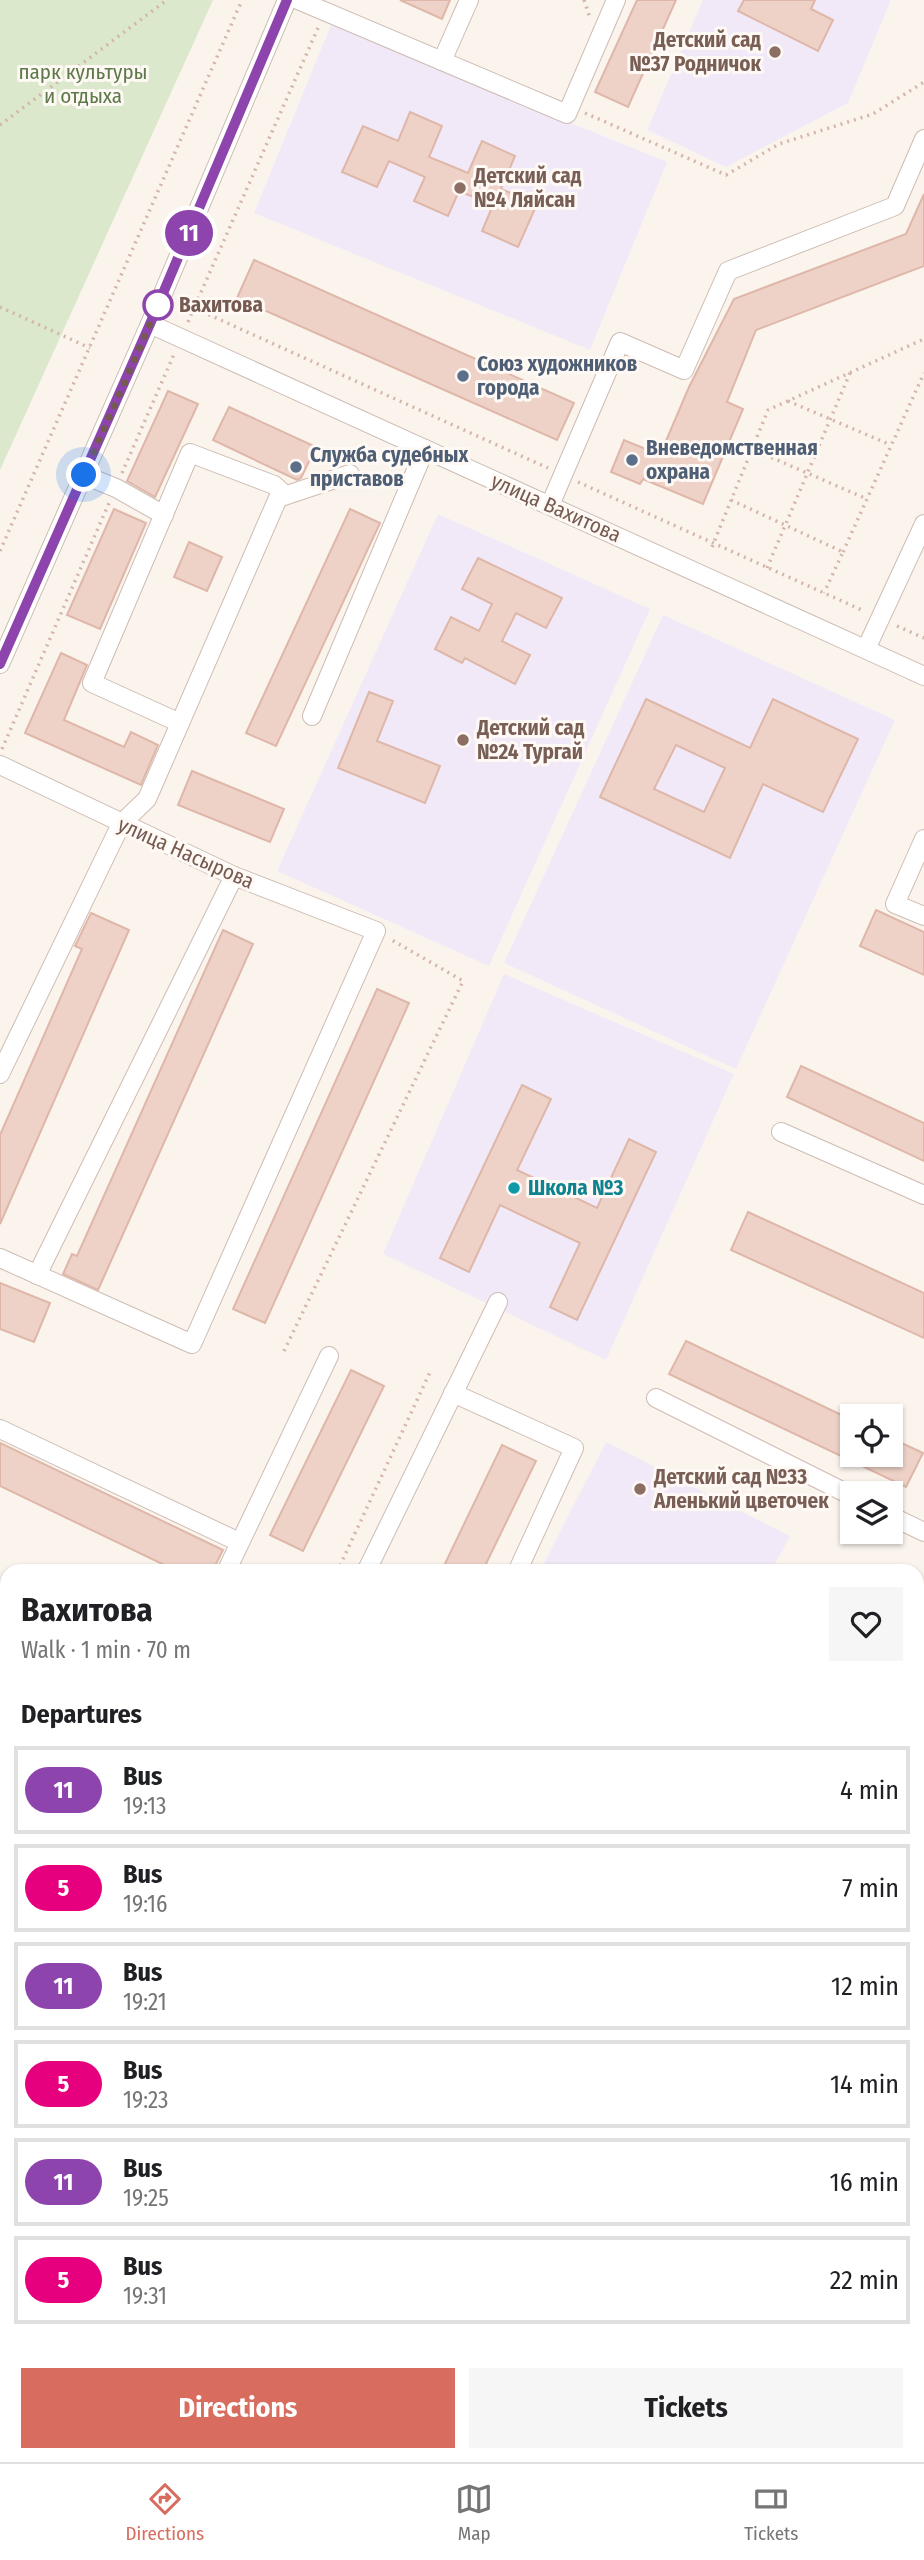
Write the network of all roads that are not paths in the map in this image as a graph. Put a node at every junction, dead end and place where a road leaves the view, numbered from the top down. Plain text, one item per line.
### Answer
1 (287, 0) edge
2 (298, 0) edge
3 (469, 0) edge
4 (616, 0) edge
5 (443, 61) junction
6 (924, 139) edge
7 (150, 324) junction
8 (425, 449) junction
9 (350, 474) dead end
10 (84, 475) junction
11 (285, 495) junction
12 (550, 505) junction
13 (164, 515) junction
14 (924, 524) edge
15 (866, 649) junction
16 (0, 664) edge
17 (924, 676) edge
18 (312, 716) dead end
19 (180, 723) junction
20 (0, 765) edge
21 (121, 824) junction
22 (924, 839) edge
23 (234, 876) junction
24 (924, 916) edge
25 (0, 1074) edge
26 (781, 1132) dead end
27 (924, 1195) edge
28 (0, 1258) edge
29 (37, 1275) junction
30 (498, 1301) dead end
31 (330, 1356) dead end
32 (453, 1393) junction
33 (656, 1398) dead end
34 (0, 1429) edge
35 (840, 1490) edge
36 (903, 1520) edge
37 (922, 1526) edge
38 (239, 1542) junction
39 (229, 1564) edge
40 (370, 1564) edge
41 (521, 1564) edge

1 - 7 street
2 - 5 street
3 - 5 street
4 - 5 street
6 - 12 street
7 - 8 street, улица Вахитова
7 - 10 street
8 - 12 street, улица Вахитова
8 - 18 street
9 - 11 street
10 - 13 street
10 - 16 street
11 - 13 street
11 - 19 street
12 - 15 street, улица Вахитова
13 - 19 street
14 - 15 street
15 - 17 street, улица Вахитова
19 - 21 street
20 - 21 street, улица Насырова
21 - 23 street, улица Насырова
21 - 25 street
22 - 24 street
23 - 29 street
23 - 29 street, улица Насырова
26 - 27 street
28 - 29 street
30 - 32 street
31 - 38 street
32 - 40 street
32 - 41 street
33 - 35 street
34 - 38 street
36 - 37 street
38 - 39 street

